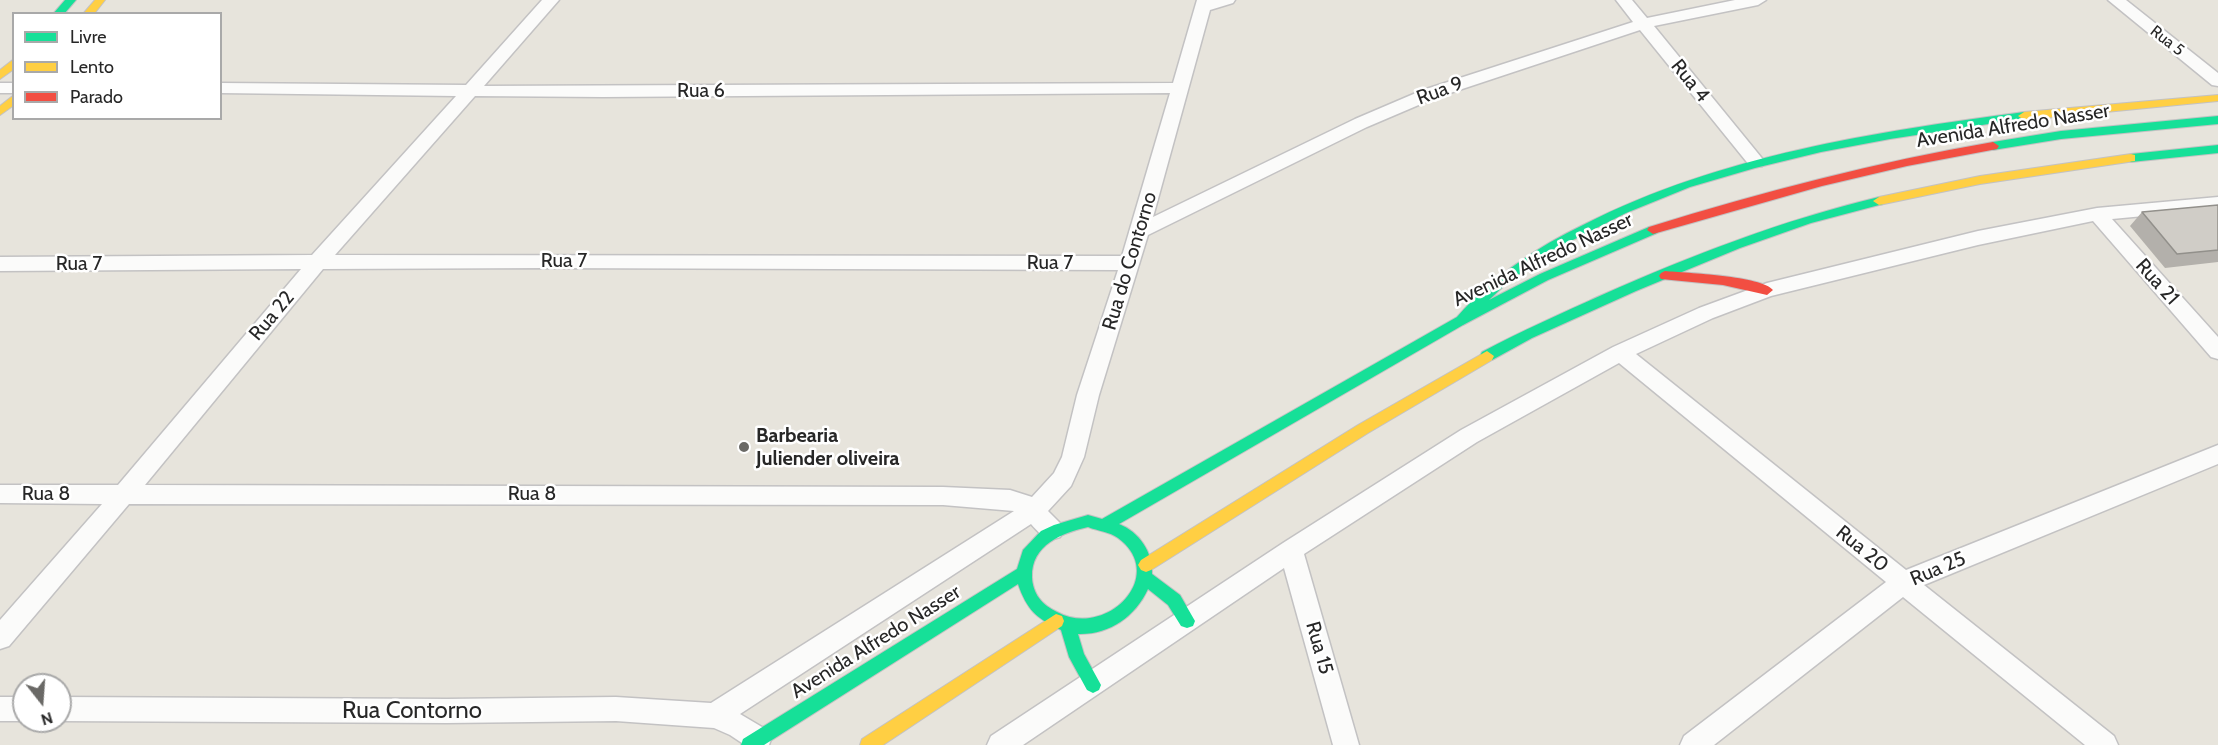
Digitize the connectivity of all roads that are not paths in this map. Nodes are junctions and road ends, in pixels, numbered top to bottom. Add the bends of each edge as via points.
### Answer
1 (71, 0) edge
2 (100, 0) edge
3 (551, 0) edge
4 (1227, 0) edge
5 (1624, 0) edge
6 (1758, 0) edge
7 (2116, 0) edge
8 (1203, 4) edge
9 (60, 12) edge
10 (90, 12) edge
11 (1643, 24) junction
12 (12, 64) edge
13 (0, 76) edge
14 (2218, 81) edge
15 (222, 88) edge
16 (1181, 88) junction
17 (470, 91) junction
18 (2218, 98) edge
19 (12, 100) edge
20 (0, 112) edge
21 (2218, 120) edge
22 (2218, 149) edge
23 (1756, 162) junction
24 (2218, 203) edge
25 (2097, 214) junction
26 (1140, 231) junction
27 (1129, 263) junction
28 (0, 264) edge
29 (316, 264) junction
30 (1657, 275) junction
31 (1767, 290) junction
32 (1458, 322) junction
33 (2218, 351) edge
34 (1620, 353) junction
35 (2218, 454) edge
36 (0, 494) edge
37 (124, 494) junction
38 (1034, 510) junction
39 (1106, 524) junction
40 (1052, 530) junction
41 (1291, 550) junction
42 (1146, 572) junction
43 (1023, 573) junction
44 (1904, 582) junction
45 (1187, 621) junction
46 (1062, 623) junction
47 (0, 638) edge
48 (1093, 685) junction
49 (72, 709) edge
50 (714, 716) junction
51 (753, 742) edge
52 (868, 745) edge
53 (1000, 745) edge
54 (1346, 745) edge
55 (1693, 745) edge
56 (2104, 745) edge

1 - 9 main road
2 - 10 main road
3 - 17 street, Rua 22
4 - 8 street
5 - 11 street, Rua 4
6 - 11 street, Rua 9
7 - 14 street, Rua 5
8 - 16 street, Rua do Contorno
11 - 23 street, Rua 4
11 - 26 street, Rua 9 via 1429,94
12 - 13 main road
15 - 17 street, Rua 6
16 - 17 street, Rua 6
16 - 26 street, Rua do Contorno
17 - 29 street, Rua 22
18 - 23 main road via 1993,120
19 - 20 main road
21 - 32 main road, Avenida Alfredo Nasser via 2061,135 1976,149 1748,200 1642,234 1544,277
22 - 30 main road via 1994,178 1880,201 1747,239
23 - 32 main road via 1664,194 1555,245 1504,279
24 - 25 street
25 - 31 street via 1968,240
25 - 33 street, Rua 21
26 - 27 street, Rua do Contorno
27 - 29 street, Rua 7
27 - 38 street, Rua do Contorno via 1073,457 1063,479
28 - 29 street, Rua 7
29 - 37 street, Rua 22
30 - 31 main road via 1723,280
30 - 42 main road via 1498,350 1384,417
31 - 34 street
32 - 39 main road, Avenida Alfredo Nasser
34 - 41 street via 1469,436
34 - 44 street, Rua 20
35 - 44 street, Rua 25
36 - 37 street, Rua 8
37 - 38 street, Rua 8 via 944,496 1010,500
37 - 47 street, Rua 22
38 - 40 street, Rua 8
38 - 50 street, Rua do Contorno
39 - 40 main road via 1069,523
39 - 42 main road via 1124,533 1138,548
40 - 43 main road via 1037,541 1027,556
41 - 45 street
41 - 54 street, Rua 15
42 - 45 main road via 1174,600
42 - 46 main road via 1140,597 1127,612 1110,622 1088,627
43 - 46 main road via 1027,592 1038,609
43 - 51 main road, Avenida Alfredo Nasser
44 - 55 street, Rua 25
44 - 56 street, Rua 20
45 - 48 street
46 - 48 main road
46 - 52 main road
48 - 53 street
49 - 50 street, Rua Contorno via 616,709
50 - 51 street, Rua Contorno via 739,726

